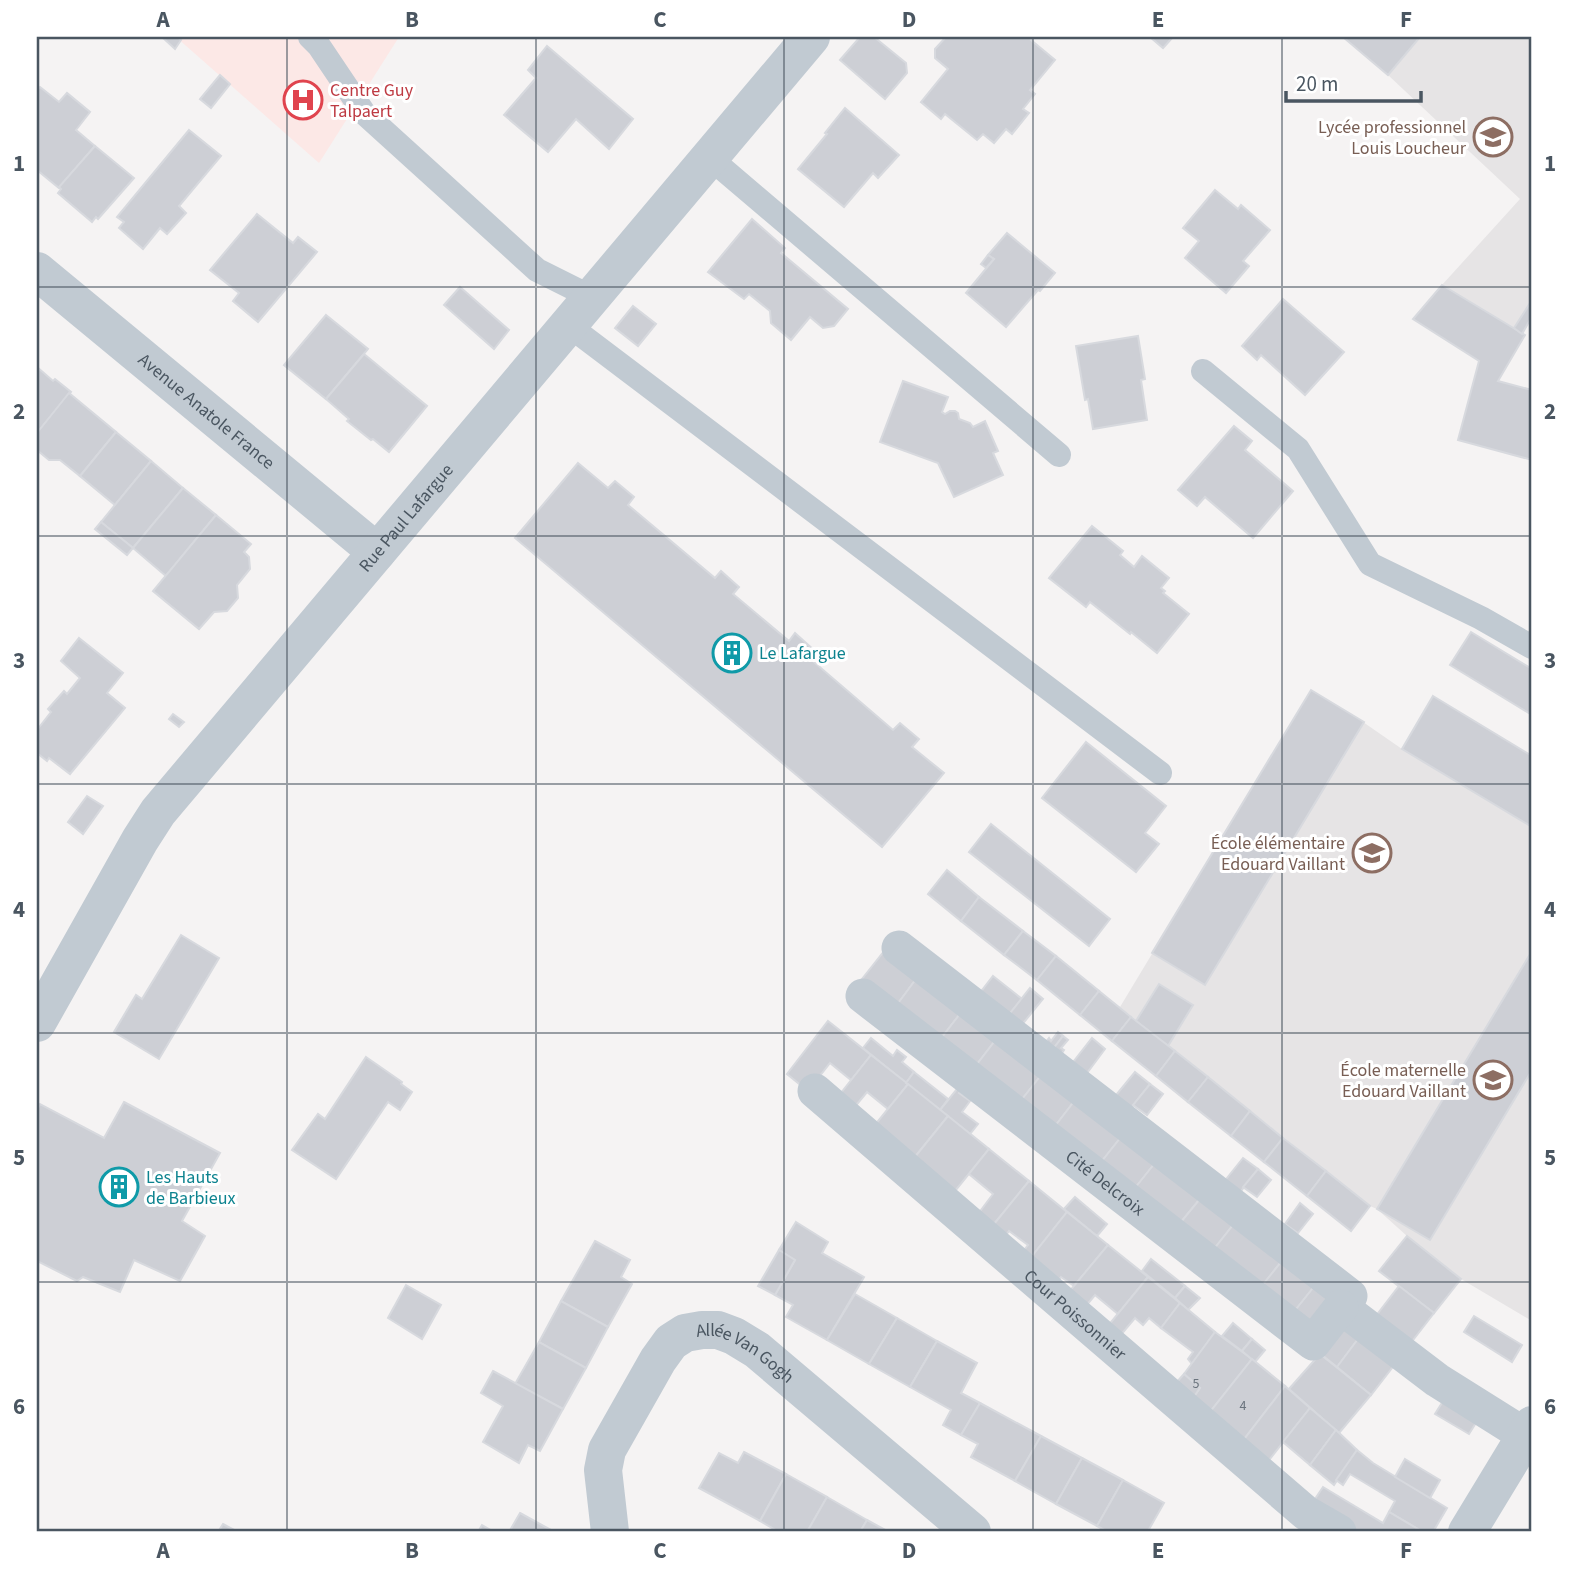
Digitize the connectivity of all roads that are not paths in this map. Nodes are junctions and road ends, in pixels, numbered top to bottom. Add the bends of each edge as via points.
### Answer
1 (310, 37) edge
2 (811, 37) edge
3 (710, 158) junction
4 (37, 271) edge
5 (579, 311) junction
6 (1203, 371) dead end
7 (1059, 455) dead end
8 (377, 552) junction
9 (1532, 647) edge
10 (1160, 774) dead end
11 (899, 948) dead end
12 (863, 996) dead end
13 (37, 1023) edge
14 (815, 1091) dead end
15 (1341, 1307) junction
16 (1529, 1430) edge
17 (610, 1532) edge
18 (972, 1532) edge
19 (1339, 1532) edge
20 (1467, 1532) edge

1 - 5 lane via 363,113
2 - 3 street, Rue Paul Lafargue
3 - 5 street, Rue Paul Lafargue
3 - 7 lane
4 - 8 street, Avenue Anatole France
5 - 8 street, Rue Paul Lafargue
5 - 10 lane
6 - 9 lane via 1298,449 1370,564
8 - 13 street, Rue Paul Lafargue via 158,812
11 - 15 street via 1350,1296
12 - 15 street, Cité Delcroix via 1313,1343
14 - 19 street, Cour Poissonnier via 1306,1513
15 - 16 street via 1437,1380
16 - 20 street
17 - 18 street, Allée Van Gogh via 603,1470 607,1450 671,1342 702,1330 718,1330 757,1350

